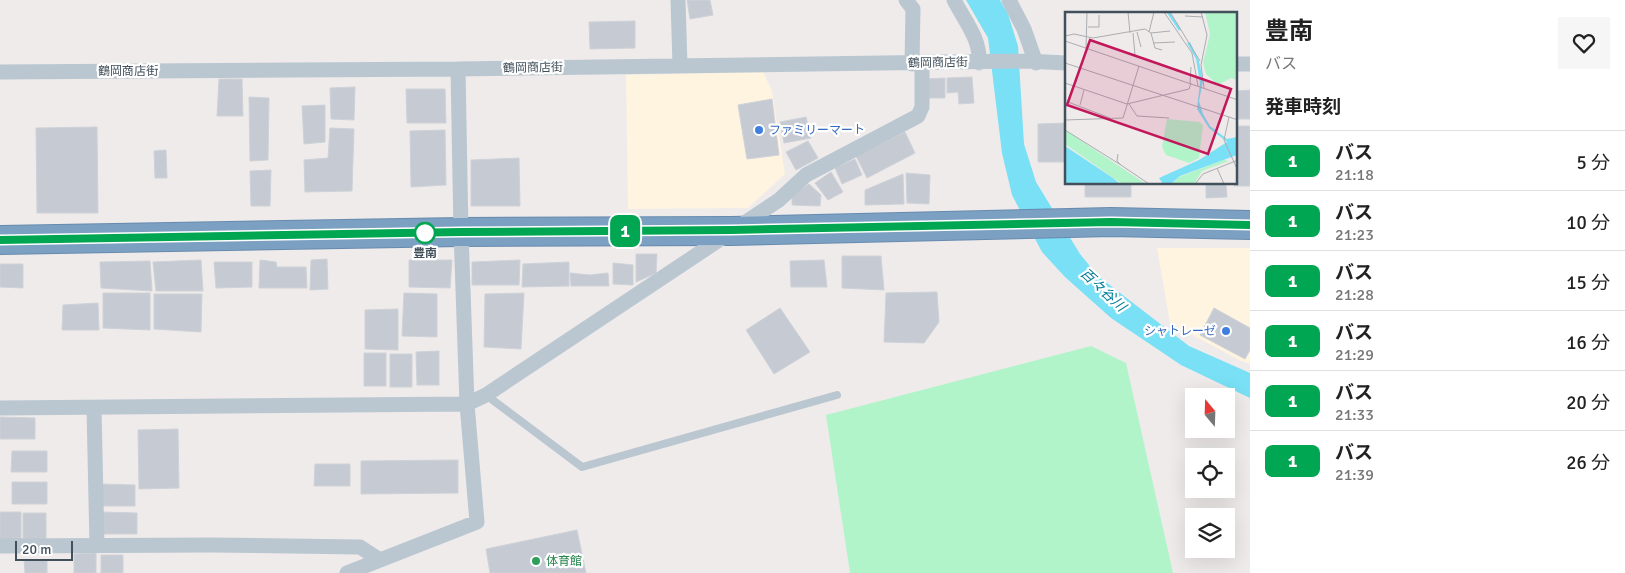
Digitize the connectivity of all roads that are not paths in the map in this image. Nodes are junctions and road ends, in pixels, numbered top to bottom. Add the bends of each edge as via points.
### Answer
1 (678, 0) edge
2 (906, 0) edge
3 (954, 0) edge
4 (1009, 0) edge
5 (1031, 62) junction
6 (917, 63) junction
7 (984, 63) junction
8 (1065, 63) edge
9 (680, 66) junction
10 (458, 69) junction
11 (0, 72) edge
12 (1250, 225) edge
13 (731, 230) junction
14 (461, 232) junction
15 (0, 240) edge
16 (837, 395) dead end
17 (486, 396) junction
18 (467, 404) junction
19 (0, 408) edge
20 (94, 408) junction
21 (0, 546) edge
22 (97, 546) junction
23 (380, 560) junction
24 (347, 573) edge

1 - 9 street
2 - 6 street via 912,9
3 - 7 street via 974,35
4 - 5 street via 1024,29
5 - 7 street, 鶴岡商店街
5 - 8 street, 鶴岡商店街
6 - 7 street, 鶴岡商店街
6 - 9 street, 鶴岡商店街
6 - 13 street via 922,108 918,116 806,175 778,200
9 - 10 street, 鶴岡商店街
10 - 11 street, 鶴岡商店街
10 - 14 street
12 - 13 highway via 1111,222
13 - 14 highway
13 - 17 street
14 - 15 highway
14 - 18 street
16 - 17 lane via 582,467
17 - 18 street
18 - 20 street
18 - 23 street via 477,522
19 - 20 street
20 - 22 street
21 - 22 street
22 - 23 street via 360,547
23 - 24 street

